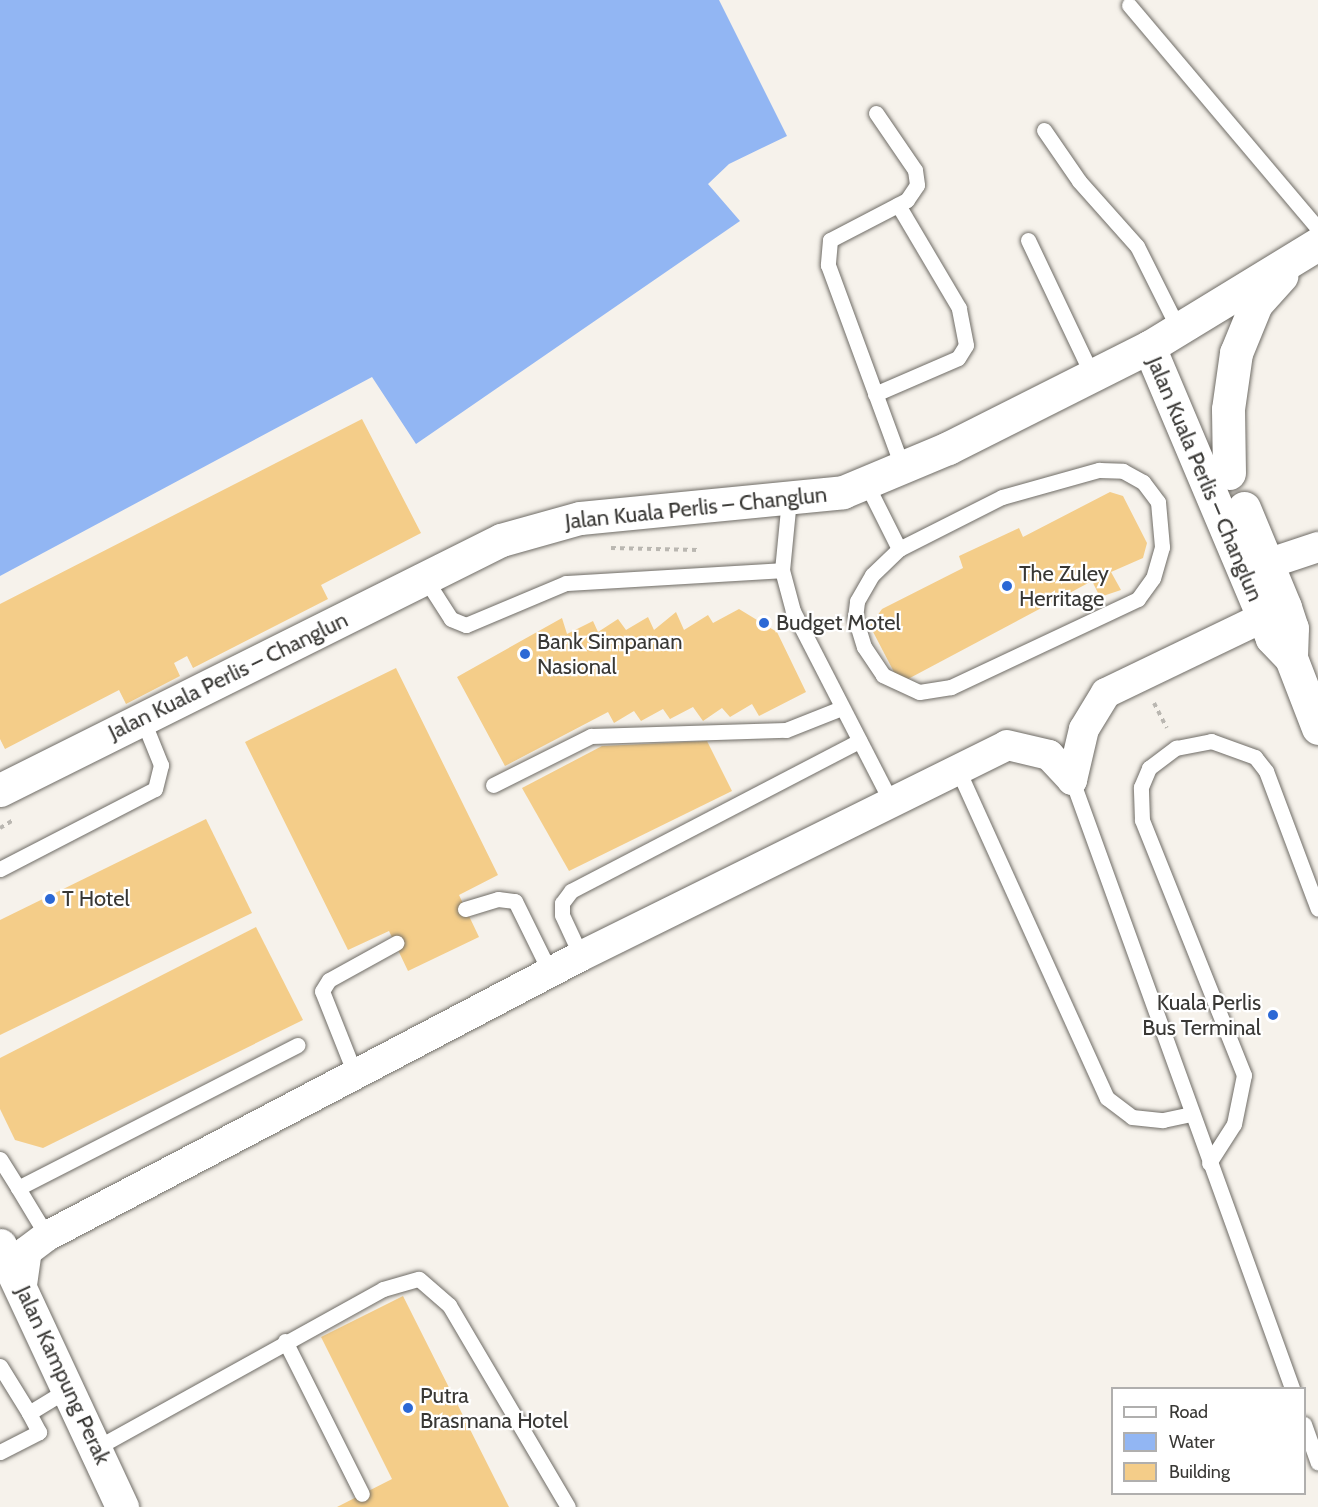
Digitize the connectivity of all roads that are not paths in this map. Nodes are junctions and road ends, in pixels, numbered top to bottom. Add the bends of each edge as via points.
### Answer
1 (1129, 5) dead end
2 (876, 113) dead end
3 (1044, 130) dead end
4 (898, 205) junction
5 (1318, 229) edge
6 (1028, 240) dead end
7 (1309, 250) edge
8 (1166, 337) junction
9 (1094, 379) junction
10 (875, 394) junction
11 (903, 469) junction
12 (1229, 473) junction
13 (866, 483) junction
14 (789, 499) junction
15 (1318, 547) edge
16 (899, 549) junction
17 (1257, 567) junction
18 (782, 570) junction
19 (426, 580) junction
20 (1274, 611) junction
21 (839, 709) junction
22 (142, 718) junction
23 (1318, 728) edge
24 (859, 741) junction
25 (958, 770) junction
26 (1072, 780) junction
27 (493, 785) dead end
28 (0, 790) edge
29 (892, 804) junction
30 (0, 869) edge
31 (465, 909) dead end
32 (1318, 909) edge
33 (396, 943) dead end
34 (581, 956) junction
35 (550, 972) junction
36 (298, 1046) dead end
37 (355, 1074) junction
38 (1192, 1114) junction
39 (0, 1159) edge
40 (1209, 1163) junction
41 (18, 1188) junction
42 (47, 1236) junction
43 (7, 1262) edge
44 (285, 1341) junction
45 (0, 1366) edge
46 (1291, 1387) edge
47 (70, 1388) junction
48 (28, 1413) junction
49 (1306, 1428) edge
50 (98, 1447) junction
51 (0, 1452) edge
52 (1318, 1464) edge
53 (362, 1494) dead end
54 (122, 1507) edge
55 (568, 1507) edge

1 - 5 lane
2 - 4 lane via 915,170 914,193
3 - 8 lane via 1079,181 1137,246
4 - 10 lane via 839,233 827,251
4 - 10 lane via 958,308 966,345 958,357
6 - 9 lane
7 - 8 street
7 - 12 street via 1256,304 1236,353 1228,409
8 - 9 street, Jalan Kuala Perlis – Changlun
8 - 12 street, Jalan Kuala Perlis – Changlun
8 - 17 street, Jalan Kuala Perlis – Changlun
9 - 11 street, Jalan Kuala Perlis – Changlun
10 - 11 lane
11 - 13 street, Jalan Kuala Perlis – Changlun
12 - 17 street, Jalan Kuala Perlis – Changlun
13 - 14 street, Jalan Kuala Perlis – Changlun
13 - 16 lane
14 - 18 lane
14 - 19 street, Jalan Kuala Perlis – Changlun via 549,524 501,540
15 - 17 street
16 - 16 lane via 872,575 857,601 855,618 864,646 883,675 919,692 951,687 1138,599 1153,578 1162,525 1158,502 1143,482 1123,471 1099,470 1002,496
17 - 20 street, Jalan Kuala Perlis – Changlun
18 - 19 lane via 566,582 466,625 450,619
18 - 21 lane via 793,611
19 - 22 street, Jalan Kuala Perlis – Changlun
20 - 23 street, Jalan Kuala Perlis – Changlun via 1292,628 1291,658
20 - 26 street via 1106,693 1084,729
21 - 24 lane
21 - 27 lane via 786,730 591,736
22 - 28 street, Jalan Kuala Perlis – Changlun
22 - 30 lane via 161,765 155,789
24 - 29 lane
24 - 34 lane via 571,891 562,903 562,915
25 - 26 street via 1007,745 1020,745 1049,755
25 - 29 street
25 - 38 lane via 1107,1098 1131,1117 1162,1120
26 - 38 lane
29 - 34 street
31 - 35 lane via 498,899 514,901
32 - 40 lane via 1266,771 1255,757 1211,741 1176,748 1149,768 1141,786 1143,820 1244,1075 1234,1124
33 - 37 lane via 329,980 322,991
34 - 35 street
35 - 37 street
36 - 41 lane
37 - 42 street
38 - 40 lane
39 - 41 lane
40 - 46 lane
41 - 42 lane
42 - 43 street
43 - 47 street, Jalan Kampung Perak
44 - 50 lane
44 - 53 lane
44 - 55 lane via 399,1282 430,1284 449,1305
45 - 48 lane
47 - 48 lane
47 - 50 street, Jalan Kampung Perak
48 - 51 lane via 39,1432
49 - 52 lane
50 - 54 street, Jalan Kampung Perak

